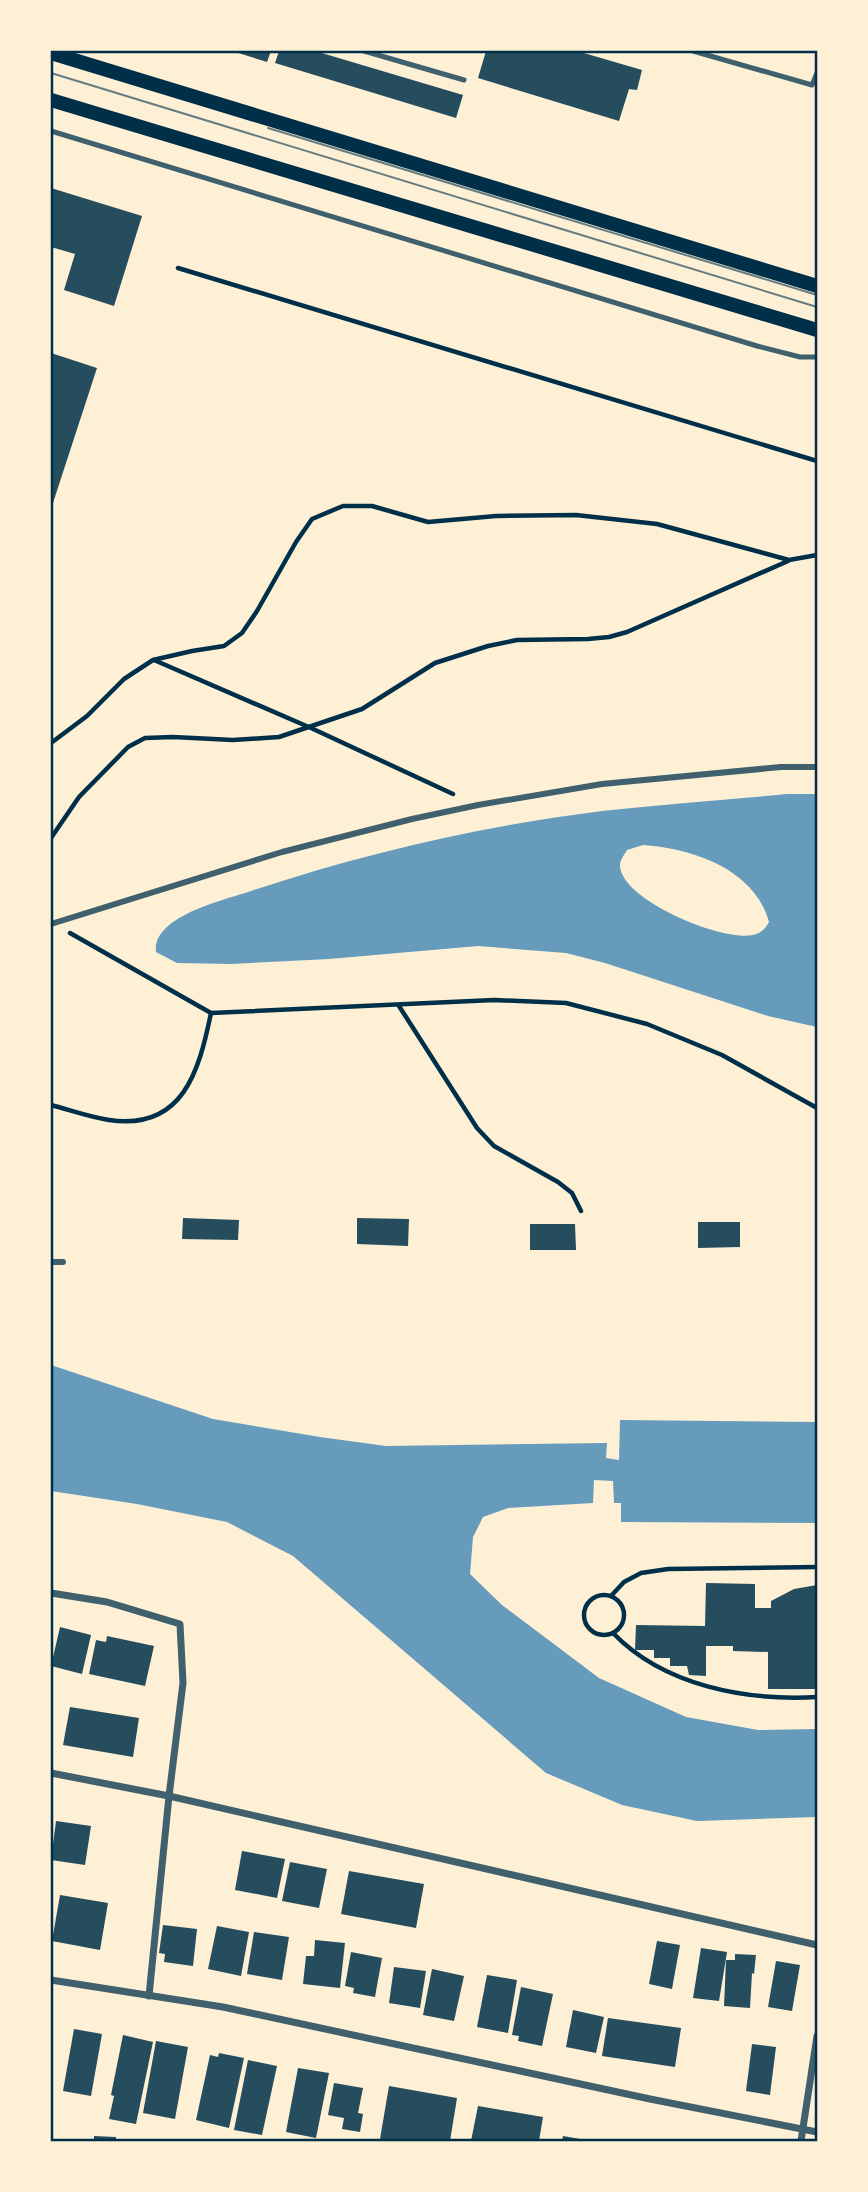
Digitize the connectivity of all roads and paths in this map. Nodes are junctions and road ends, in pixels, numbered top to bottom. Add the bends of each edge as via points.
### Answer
1 (364, 51) edge
2 (693, 51) edge
3 (51, 53) edge
4 (817, 73) edge
5 (464, 80) dead end
6 (51, 100) edge
7 (51, 131) edge
8 (178, 268) dead end
9 (817, 286) edge
10 (817, 330) edge
11 (817, 357) edge
12 (817, 461) edge
13 (817, 555) edge
14 (789, 560) junction
15 (153, 660) junction
16 (311, 728) junction
17 (51, 743) edge
18 (817, 767) edge
19 (478, 805) junction
20 (51, 838) edge
21 (52, 924) edge
22 (399, 1006) junction
23 (211, 1013) junction
24 (51, 1105) edge
25 (817, 1108) edge
26 (581, 1211) dead end
27 (51, 1262) edge
28 (63, 1262) dead end
29 (817, 1567) edge
30 (51, 1593) edge
31 (611, 1596) junction
32 (613, 1633) junction
33 (817, 1697) edge
34 (51, 1773) edge
35 (169, 1796) junction
36 (817, 1945) edge
37 (51, 1980) edge
38 (149, 1996) junction
39 (817, 2036) edge
40 (802, 2129) junction
41 (817, 2132) edge
42 (801, 2141) edge

1 - 5 lane
2 - 4 lane via 812,85
3 - 9 main road
6 - 10 main road
7 - 11 lane via 734,340
8 - 12 path
13 - 14 path
14 - 15 path via 657,524 576,515 428,522 372,506 344,506 312,519 242,633 224,646
14 - 16 path via 627,632 588,639 517,640 435,663 362,709
15 - 16 path
15 - 17 path via 124,679
16 - 19 path
16 - 20 path via 244,740 145,738 128,747 79,797
18 - 19 street via 601,784
19 - 21 street via 282,852
21 - 23 path
22 - 23 path
22 - 25 path via 494,1000 566,1003 647,1024 722,1055
22 - 26 path via 477,1128 494,1146 572,1193
23 - 24 path via 201,1058 186,1090 169,1109 132,1121
27 - 28 street
29 - 31 path via 668,1569 641,1573
30 - 35 street via 107,1602 180,1624 184,1684
31 - 32 path via 623,1611 622,1623
31 - 32 path via 592,1599 584,1616 594,1632
32 - 33 path via 630,1650 705,1686 788,1699
34 - 35 street
35 - 36 street
35 - 38 street
37 - 38 street
38 - 40 street via 223,2007
39 - 40 street
40 - 41 street
40 - 42 street

